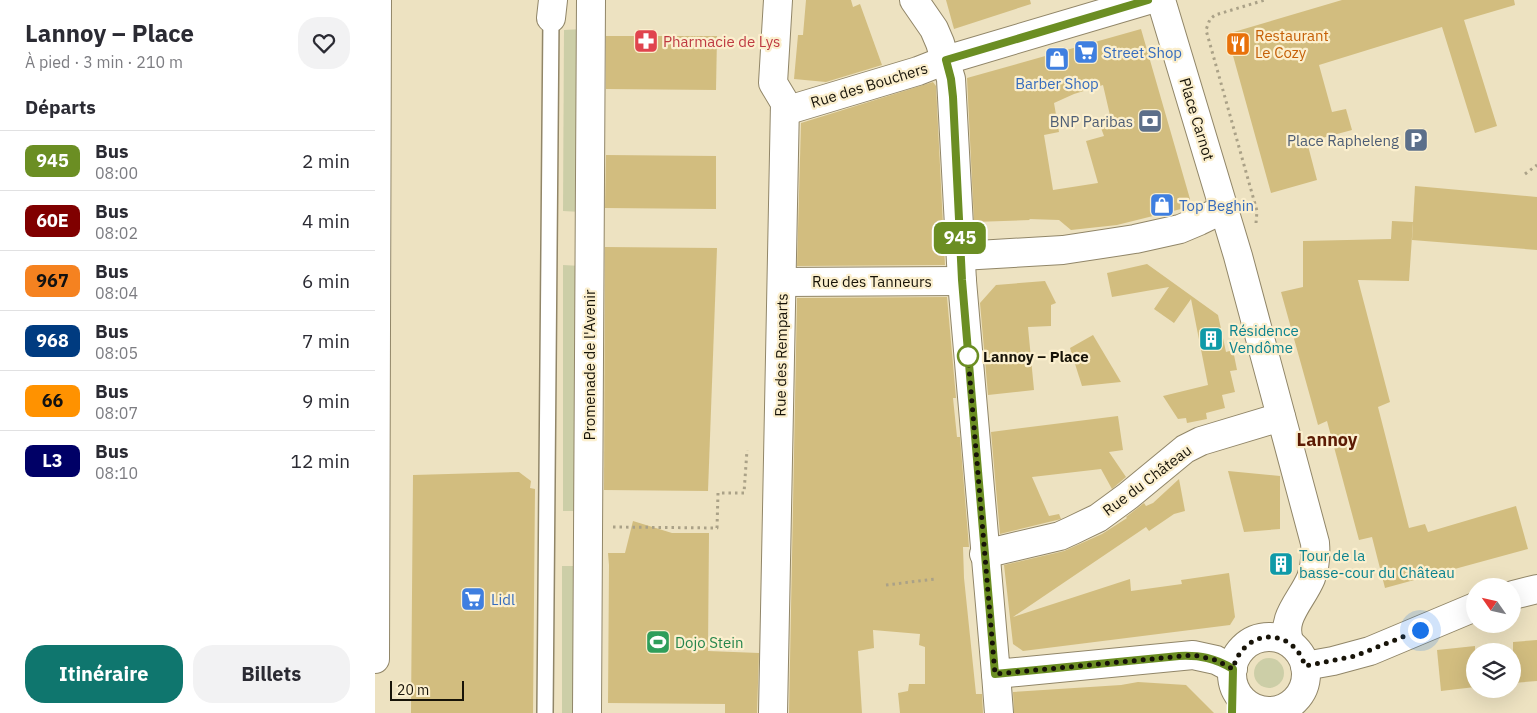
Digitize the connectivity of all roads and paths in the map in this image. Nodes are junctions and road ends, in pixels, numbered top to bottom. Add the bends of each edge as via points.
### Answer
1 (377, 0) edge
2 (778, 0) edge
3 (914, 0) edge
4 (1161, 0) edge
5 (1265, 0) edge
6 (1132, 3) edge
7 (591, 8) edge
8 (552, 9) edge
9 (1206, 30) dead end
10 (946, 60) junction
11 (785, 111) junction
12 (1537, 165) edge
13 (1525, 174) dead end
14 (1224, 209) junction
15 (961, 268) junction
16 (782, 282) junction
17 (1281, 417) junction
18 (747, 450) dead end
19 (588, 527) junction
20 (985, 554) junction
21 (935, 579) dead end
22 (886, 585) dead end
23 (1537, 589) edge
24 (1521, 593) edge
25 (1466, 611) edge
26 (1290, 643) junction
27 (375, 660) edge
28 (1305, 666) junction
29 (995, 674) junction
30 (1233, 675) junction
31 (1276, 711) edge
32 (545, 713) edge
33 (587, 713) edge
34 (773, 713) edge
35 (999, 713) edge
36 (1232, 713) edge

1 - 27 street
2 - 11 street, Rue des Remparts via 773,83 785,103
3 - 10 street via 934,29
4 - 14 street, Place Carnot
5 - 9 path via 1221,12 1210,19
6 - 10 street, Rue des Bouchers
7 - 19 street, Promenade de l'Avenir
8 - 32 lane
10 - 11 street, Rue des Bouchers
10 - 15 street via 953,97
11 - 16 street, Rue des Remparts
12 - 13 path
14 - 15 street, Rue des Tanneurs via 1199,222 1135,239
14 - 17 street, Place Carnot
15 - 16 street, Rue des Tanneurs
15 - 20 street
16 - 34 street, Rue des Remparts
17 - 20 street, Rue du Château via 1201,440 1098,518 1073,530
17 - 26 street, Place Carnot via 1312,528 1316,554 1312,576 1287,623
18 - 19 path via 744,493 717,493 717,528
19 - 33 street, Promenade de l'Avenir
20 - 29 street
21 - 22 path
23 - 24 street
25 - 28 street via 1370,651
26 - 28 street via 1301,655
26 - 30 street via 1274,637 1257,639 1243,648 1236,658
28 - 31 street via 1306,679 1302,691 1294,701
29 - 30 street via 1193,655 1216,660
29 - 35 street
30 - 31 street via 1238,694 1247,703
30 - 36 street

